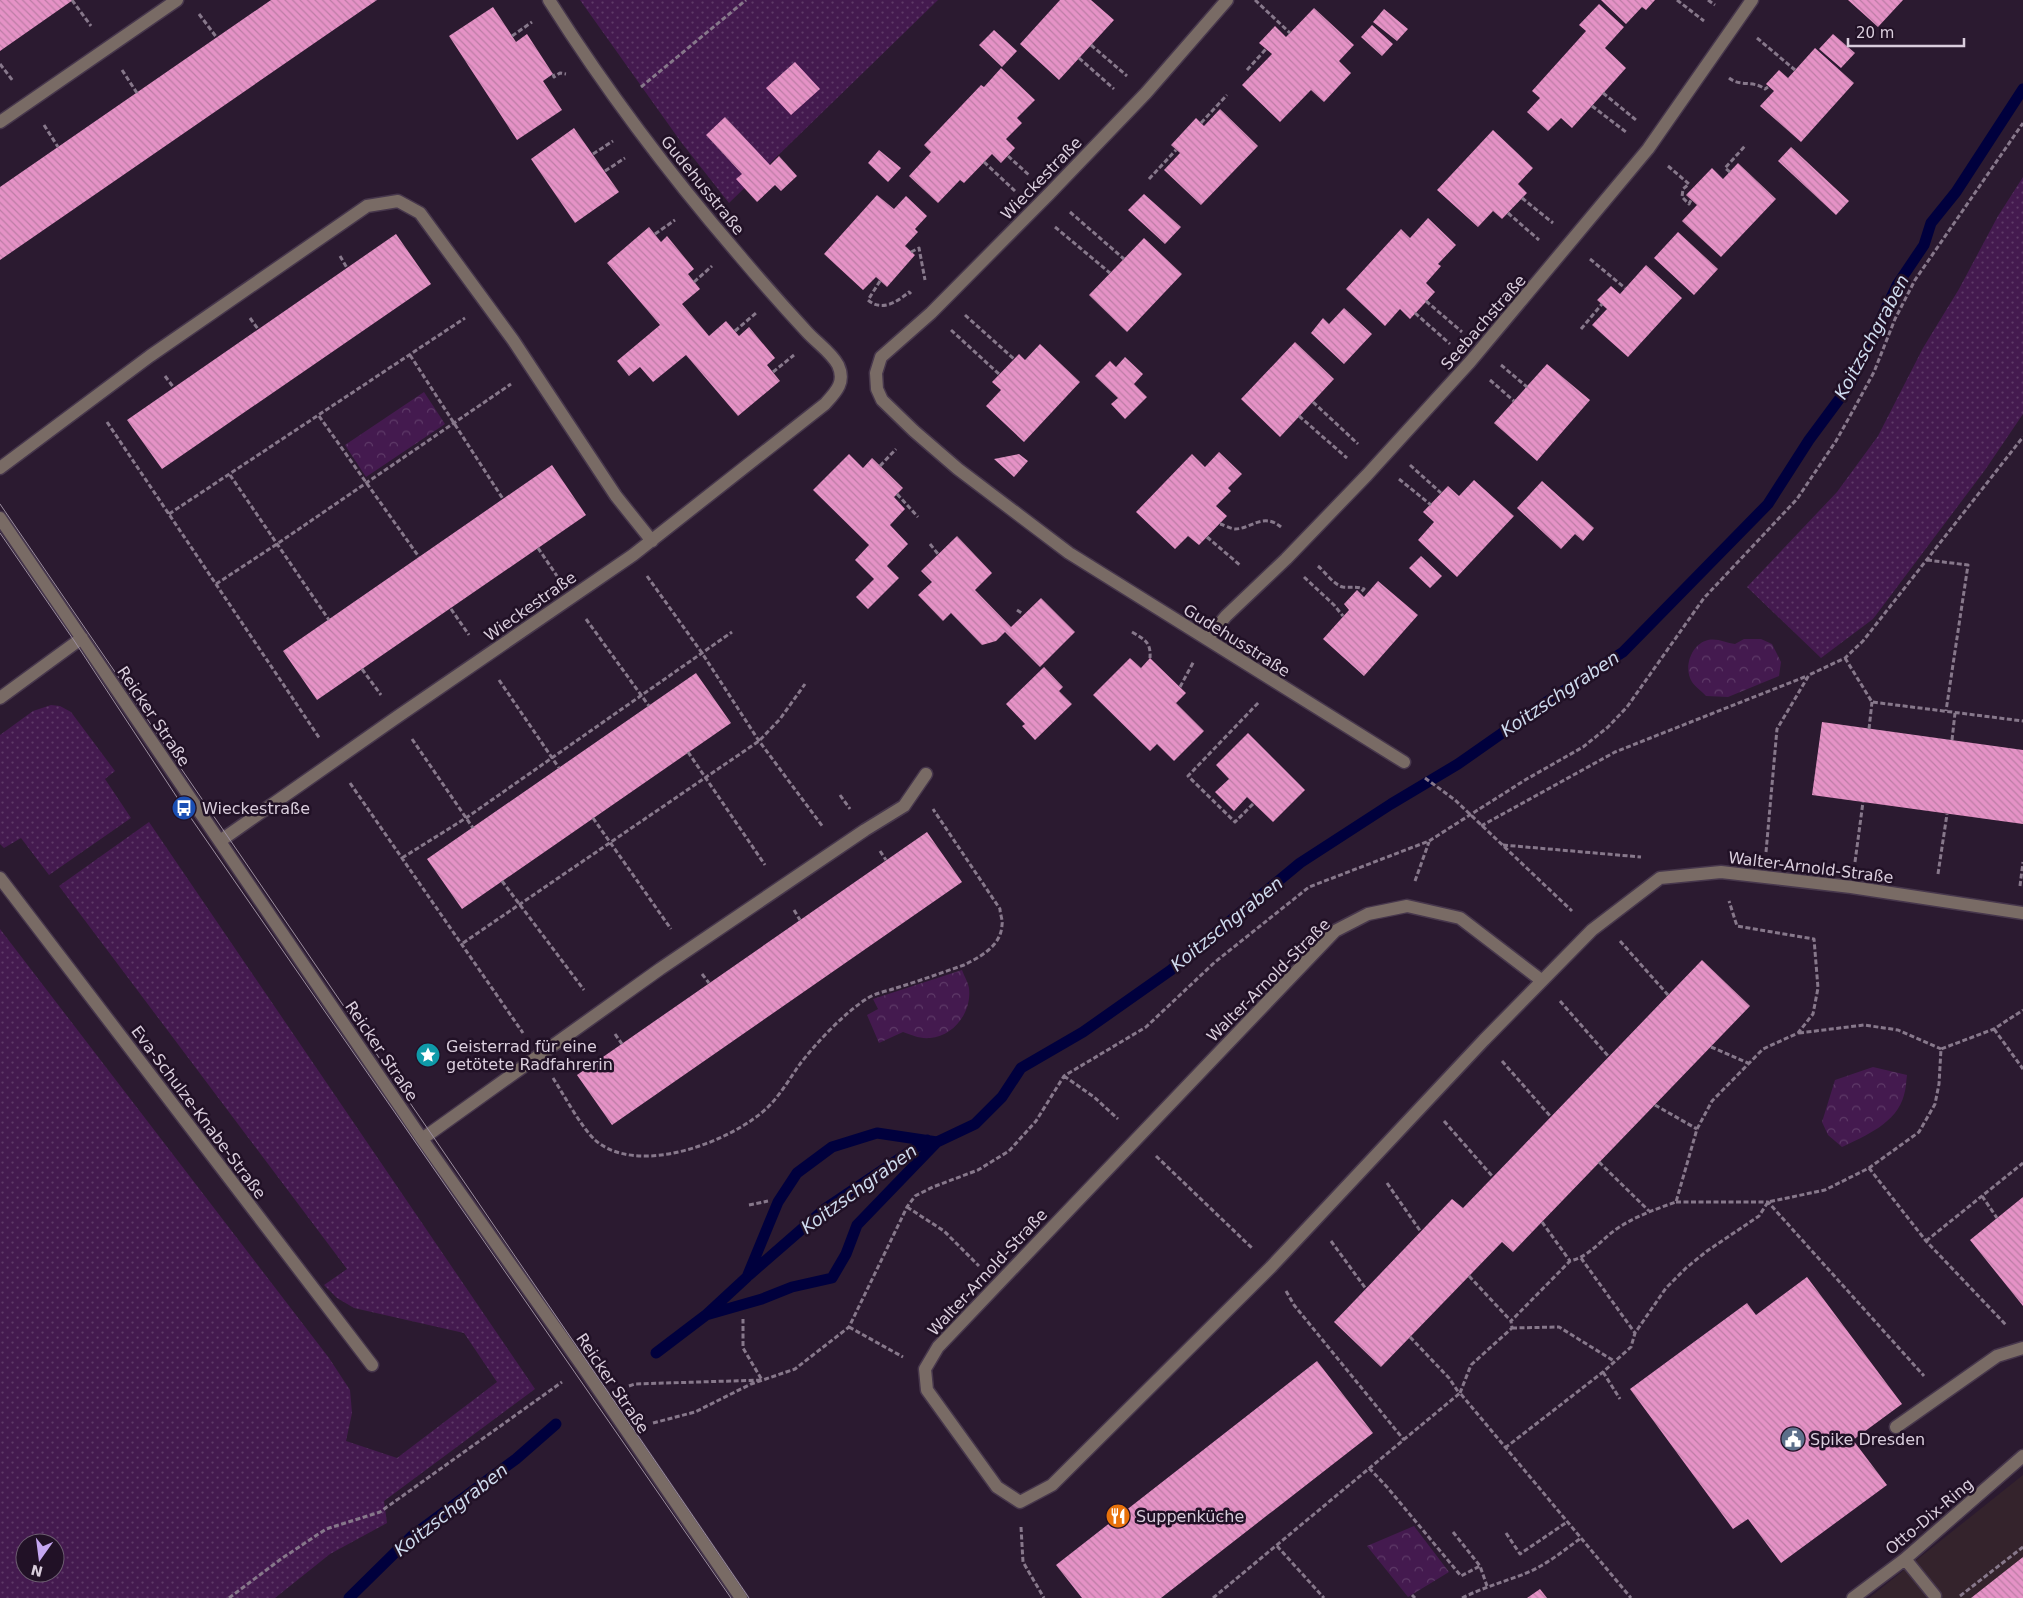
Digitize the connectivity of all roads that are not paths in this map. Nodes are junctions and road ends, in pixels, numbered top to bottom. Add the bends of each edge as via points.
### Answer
1 (177, 0) edge
2 (549, 0) edge
3 (1227, 0) edge
4 (1752, 0) edge
5 (0, 122) edge
6 (876, 373) joint
7 (842, 380) joint
8 (0, 468) edge
9 (0, 518) edge
10 (652, 541) junction
11 (82, 638) junction
12 (1207, 639) junction
13 (0, 698) edge
14 (1404, 762) road end
15 (926, 774) dead end
16 (220, 841) junction
17 (0, 878) edge
18 (2023, 913) edge
19 (1542, 980) junction
20 (422, 1139) junction
21 (2023, 1348) edge
22 (372, 1365) dead end
23 (1896, 1427) dead end
24 (2023, 1456) edge
25 (1905, 1559) junction
26 (1935, 1596) dead end
27 (741, 1598) edge
28 (1853, 1598) edge

1 - 5 street
2 - 7 street, Gudehusstraße via 620,105 690,197 775,297 831,354
3 - 6 street, Wieckestraße via 1146,92 1049,194 932,313 881,357
4 - 12 street, Seebachstraße via 1648,149 1482,349 1379,462
6 - 12 street, Gudehusstraße via 877,390 882,400 981,488 1069,553
7 - 10 street, Wieckestraße via 837,392 824,404
8 - 10 street via 150,356 367,206 398,201 420,214 532,369 616,496
9 - 11 street, Reicker Straße
10 - 16 street, Wieckestraße
11 - 13 street
11 - 16 street, Reicker Straße
12 - 14 street, Gudehusstraße
15 - 20 street via 904,806 600,1012
16 - 20 street, Reicker Straße
17 - 22 street, Eva-Schulze-Knabe-Straße
18 - 19 street, Walter-Arnold-Straße via 1763,876 1721,872 1660,878 1602,921
19 - 19 street, Walter-Arnold-Straße via 1460,918 1407,906 1368,914 1335,932 938,1347 925,1369 927,1390 996,1487 1020,1502 1052,1485 1316,1220
20 - 27 street, Reicker Straße
21 - 23 street via 1997,1356
24 - 25 street, Otto-Dix-Ring
25 - 26 street
25 - 28 street, Otto-Dix-Ring

